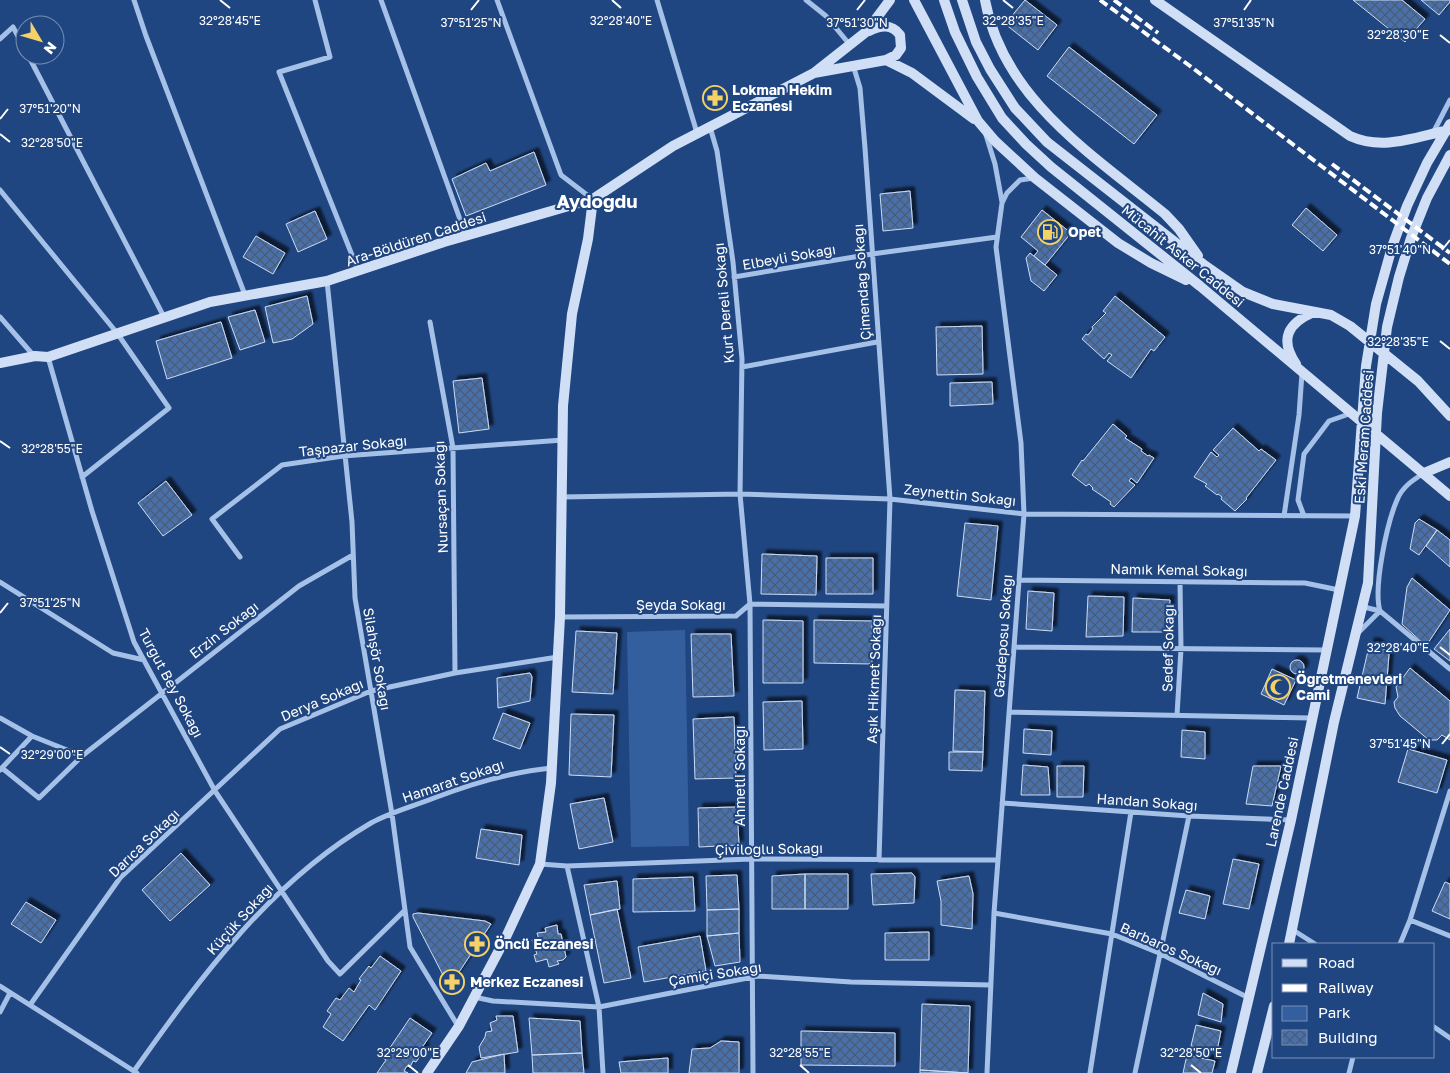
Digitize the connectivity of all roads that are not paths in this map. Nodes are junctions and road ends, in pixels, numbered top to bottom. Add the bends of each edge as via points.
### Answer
1 (134, 0) edge
2 (315, 0) edge
3 (381, 0) edge
4 (497, 0) edge
5 (657, 0) edge
6 (806, 0) edge
7 (890, 0) edge
8 (914, 0) edge
9 (944, 0) edge
10 (962, 0) edge
11 (985, 0) edge
12 (1155, 0) edge
13 (15, 31) edge
14 (866, 32) junction
15 (0, 39) edge
16 (850, 45) junction
17 (886, 60) junction
18 (33, 65) edge
19 (852, 65) junction
20 (814, 72) junction
21 (1450, 100) edge
22 (1450, 124) edge
23 (981, 125) junction
24 (710, 127) junction
25 (1450, 130) edge
26 (697, 134) junction
27 (1433, 134) junction
28 (1450, 155) edge
29 (1035, 178) junction
30 (0, 190) edge
31 (593, 199) junction
32 (1002, 203) junction
33 (466, 236) junction
34 (997, 237) junction
35 (872, 254) junction
36 (1203, 264) junction
37 (358, 271) junction
38 (734, 277) junction
39 (327, 281) junction
40 (1200, 286) junction
41 (245, 296) junction
42 (1314, 311) junction
43 (0, 317) edge
44 (164, 317) junction
45 (430, 322) dead end
46 (117, 333) junction
47 (878, 342) junction
48 (35, 356) junction
49 (48, 357) junction
50 (0, 363) edge
51 (742, 366) junction
52 (1302, 372) junction
53 (1352, 413) junction
54 (1450, 416) edge
55 (562, 440) junction
56 (453, 448) junction
57 (343, 456) junction
58 (1450, 462) edge
59 (1424, 473) junction
60 (82, 477) junction
61 (741, 479) joint
62 (740, 494) junction
63 (562, 496) junction
64 (1450, 496) edge
65 (890, 499) junction
66 (1024, 514) junction
67 (1284, 516) junction
68 (1304, 516) junction
69 (1355, 516) junction
70 (353, 555) junction
71 (240, 557) dead end
72 (1019, 580) junction
73 (0, 582) edge
74 (1180, 582) junction
75 (1338, 590) junction
76 (750, 604) junction
77 (887, 606) junction
78 (1364, 607) junction
79 (1380, 611) junction
80 (560, 617) junction
81 (1354, 637) junction
82 (1014, 647) junction
83 (1181, 649) junction
84 (1326, 650) junction
85 (558, 657) junction
86 (144, 660) junction
87 (1450, 669) edge
88 (455, 674) junction
89 (371, 691) junction
90 (163, 692) junction
91 (1009, 712) junction
92 (1177, 715) junction
93 (0, 718) edge
94 (1312, 718) junction
95 (32, 736) junction
96 (82, 756) junction
97 (552, 768) junction
98 (1, 769) edge
99 (228, 776) joint
100 (215, 791) junction
101 (1450, 791) edge
102 (1002, 803) junction
103 (1131, 812) junction
104 (392, 814) junction
105 (1189, 816) junction
106 (1291, 820) junction
107 (751, 859) junction
108 (879, 860) junction
109 (998, 860) junction
110 (540, 864) junction
111 (567, 866) junction
112 (280, 890) junction
113 (405, 910) junction
114 (994, 913) junction
115 (1410, 920) junction
116 (1293, 930) junction
117 (1112, 934) junction
118 (1450, 936) edge
119 (1289, 943) edge
120 (1313, 943) edge
121 (1400, 943) edge
122 (1159, 953) junction
123 (754, 977) junction
124 (991, 985) junction
125 (0, 986) edge
126 (10, 992) junction
127 (1248, 996) junction
128 (474, 997) junction
129 (30, 1005) junction
130 (599, 1007) junction
131 (0, 1012) edge
132 (1272, 1014) edge
133 (459, 1026) junction
134 (1435, 1028) edge
135 (1450, 1038) edge
136 (1353, 1058) edge
137 (135, 1072) edge
138 (427, 1073) edge
139 (603, 1073) edge
140 (753, 1073) edge
141 (987, 1073) edge
142 (1090, 1073) edge
143 (1135, 1073) edge
144 (1231, 1073) edge
145 (1257, 1073) edge
146 (1349, 1073) edge

1 - 41 street
2 - 37 street via 330,57 279,72
3 - 33 street
4 - 31 street via 561,175
5 - 26 street
6 - 16 street via 826,16
7 - 14 main road, Ara-Böldüren Caddesi
8 - 23 main road
9 - 40 main road, Mücahit Asker Caddesi via 972,70 993,105 1014,131 1051,166
10 - 36 main road, Mücahit Asker Caddesi via 990,69 1026,120 1068,159
11 - 36 main road via 1001,49 1035,102 1065,132 1165,214
12 - 27 main road via 1350,136 1374,144
13 - 15 street via 13,27
14 - 16 main road, Ara-Böldüren Caddesi
14 - 17 main road via 884,26 894,28 900,35 901,48
16 - 20 main road, Ara-Böldüren Caddesi
17 - 19 main road, Ara-Böldüren Caddesi
17 - 23 main road via 912,73
18 - 44 street
19 - 20 main road, Ara-Böldüren Caddesi
19 - 35 street, Çimendağ Sokağı via 860,88
20 - 24 main road, Ara-Böldüren Caddesi
21 - 27 street
22 - 69 main road, Eski Meram Caddesi via 1407,206 1376,304 1366,366
23 - 29 main road
23 - 32 street via 994,159
24 - 26 main road, Ara-Böldüren Caddesi
24 - 38 street, Kurt Dereli Sokağı via 717,151
25 - 27 main road
26 - 31 main road, Ara-Böldüren Caddesi via 673,146
28 - 78 main road, Eski Meram Caddesi via 1427,198 1411,238 1387,327 1377,413
29 - 32 street via 1020,180
29 - 40 main road via 1118,243
30 - 46 street
31 - 33 main road, Ara-Böldüren Caddesi
31 - 55 main road via 572,314
32 - 34 street, Gazdeposu Sokağı
33 - 37 main road, Ara-Böldüren Caddesi
34 - 35 street, Elbeyli Sokağı
34 - 66 street, Gazdeposu Sokağı via 1021,443
35 - 38 street, Elbeyli Sokağı
35 - 47 street, Çimendağ Sokağı
36 - 42 main road, Mücahit Asker Caddesi via 1258,299
37 - 39 main road, Ara-Böldüren Caddesi
38 - 51 street, Kurt Dereli Sokağı
39 - 41 main road, Ara-Böldüren Caddesi
39 - 57 street, Silahşör Sokağı
40 - 52 main road, Mücahit Asker Caddesi
41 - 44 main road, Ara-Böldüren Caddesi via 210,302
42 - 52 main road via 1298,319 1290,328 1286,341 1290,355
42 - 54 main road, Mücahit Asker Caddesi via 1350,326 1418,381
43 - 48 street
44 - 46 main road, Ara-Böldüren Caddesi
45 - 56 street, Nursaçan Sokağı
46 - 49 main road, Ara-Böldüren Caddesi
46 - 60 street via 169,408
47 - 51 street
47 - 65 street, Çimendağ Sokağı
48 - 49 main road, Ara-Böldüren Caddesi
48 - 50 main road, Ara-Böldüren Caddesi
49 - 60 street, Turgut Bey Sokağı
51 - 61 street, Kurt Dereli Sokağı
52 - 53 main road, Mücahit Asker Caddesi
52 - 67 street
53 - 59 main road, Mücahit Asker Caddesi
53 - 68 street via 1329,421 1304,454 1298,500
55 - 56 street, Taşpazar Sokağı
55 - 63 main road
56 - 57 street, Taşpazar Sokağı
56 - 88 street, Nursaçan Sokağı
57 - 70 street, Silahşör Sokağı
57 - 71 street, Taşpazar Sokağı via 282,465 212,519
58 - 59 main road
59 - 64 main road, Mücahit Asker Caddesi
59 - 79 street via 1410,481 1397,499 1385,542 1376,600
60 - 86 street, Turgut Bey Sokağı via 134,642
61 - 62 street, Ahmetli Sokağı
62 - 63 street, Zeynettin Sokağı
62 - 65 street, Zeynettin Sokağı
62 - 76 street, Ahmetli Sokağı
63 - 80 main road
65 - 66 street, Zeynettin Sokağı
65 - 77 street, Aşık Hikmet Sokağı
66 - 67 street, Zeynettin Sokağı
66 - 72 street, Gazdeposu Sokağı
67 - 68 street, Zeynettin Sokağı
68 - 69 street, Zeynettin Sokağı
69 - 75 main road, Larende Caddesi
70 - 89 street, Silahşör Sokağı via 355,598
70 - 90 street, Erzin Sokağı via 299,586
72 - 74 street, Namık Kemal Sokağı
72 - 82 street, Gazdeposu Sokağı
73 - 86 street via 113,653
74 - 75 street, Namık Kemal Sokağı via 1305,583
74 - 83 street, Sedef Sokağı
75 - 84 main road, Larende Caddesi
76 - 77 street
76 - 80 street, Şeyda Sokağı via 736,616
76 - 107 street, Ahmetli Sokağı
77 - 108 street, Aşık Hikmet Sokağı
78 - 79 street
78 - 81 main road
79 - 81 street
79 - 87 street
80 - 85 main road
81 - 116 main road
82 - 83 street
82 - 91 street, Gazdeposu Sokağı
83 - 84 street
83 - 92 street, Sedef Sokağı
84 - 94 main road, Larende Caddesi
85 - 88 street, Derya Sokağı
85 - 97 main road
86 - 90 street, Turgut Bey Sokağı
88 - 89 street, Derya Sokağı
89 - 99 street, Derya Sokağı via 280,729
89 - 104 street, Silahşör Sokağı
90 - 96 street, Erzin Sokağı
90 - 100 street, Turgut Bey Sokağı
91 - 92 street
91 - 102 street, Gazdeposu Sokağı
92 - 94 street
93 - 95 street
94 - 106 main road, Larende Caddesi
95 - 96 street
95 - 98 street
96 - 98 street, Erzin Sokağı via 39,798
97 - 104 street, Hamarat Sokağı via 516,772 474,783
97 - 110 main road
99 - 100 street, Darıca Sokağı
100 - 112 street, Turgut Bey Sokağı
100 - 129 street, Darıca Sokağı via 120,878
101 - 115 street
102 - 103 street, Handan Sokağı
102 - 109 street, Gazdeposu Sokağı
103 - 105 street, Handan Sokağı
103 - 117 street
104 - 112 street, Küçük Sokağı via 372,823 313,862
104 - 113 street, Silahşör Sokağı
105 - 106 street, Handan Sokağı
105 - 122 street
106 - 127 main road, Larende Caddesi
107 - 108 street, Çiviloğlu Sokağı
107 - 111 street, Çiviloğlu Sokağı
107 - 123 street, Ahmetli Sokağı
108 - 109 street, Çiviloğlu Sokağı
109 - 114 street, Gazdeposu Sokağı
110 - 111 street, Çiviloğlu Sokağı
110 - 128 main road
111 - 130 street
112 - 113 street, Turgut Bey Sokağı via 340,974
112 - 137 street, Küçük Sokağı via 189,994
113 - 133 street, Silahşör Sokağı via 410,947
114 - 117 street, Barbaros Sokağı
114 - 124 street, Gazdeposu Sokağı
115 - 118 street
115 - 121 street
116 - 119 main road
116 - 120 street
117 - 122 street, Barbaros Sokağı
117 - 142 street
122 - 127 street, Barbaros Sokağı
122 - 143 street
123 - 124 street, Çamiçi Sokağı
123 - 130 street, Çamiçi Sokağı
123 - 140 street, Ahmetli Sokağı
124 - 141 street, Gazdeposu Sokağı
125 - 126 street
126 - 129 street
126 - 131 street
127 - 144 main road, Larende Caddesi
128 - 130 street, Çamiçi Sokağı
128 - 133 main road
129 - 137 street
130 - 139 street
132 - 145 main road
133 - 138 main road
134 - 135 street
136 - 146 street

